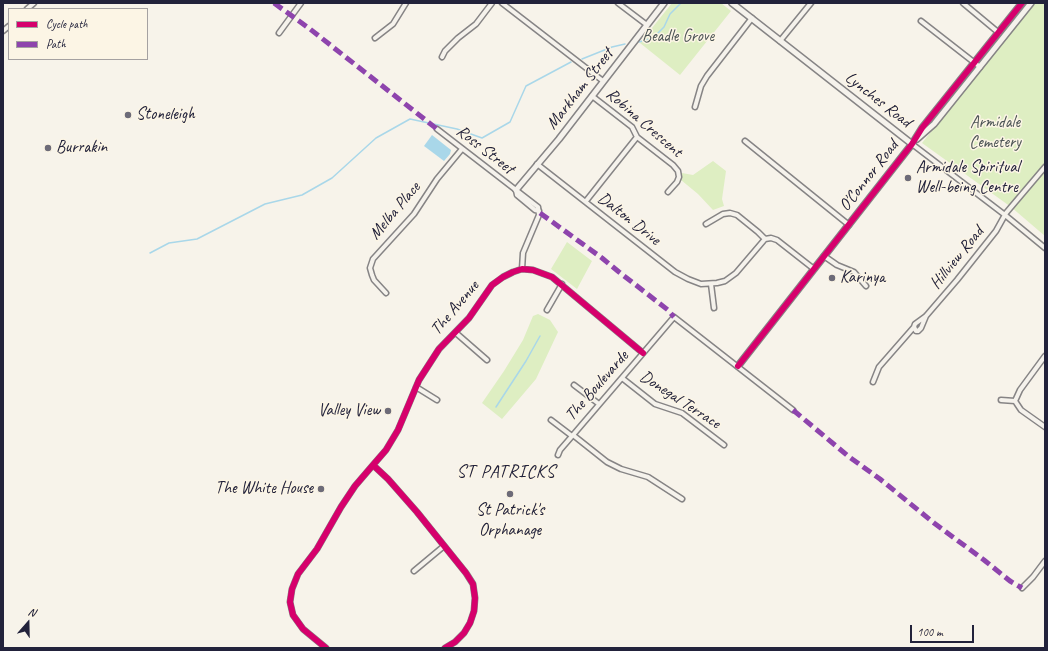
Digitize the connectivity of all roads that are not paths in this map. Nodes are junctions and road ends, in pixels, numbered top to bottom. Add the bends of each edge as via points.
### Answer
1 (301, 3) edge
2 (406, 3) edge
3 (492, 3) edge
4 (502, 3) edge
5 (618, 3) edge
6 (664, 3) edge
7 (732, 3) edge
8 (811, 3) edge
9 (963, 3) edge
10 (1022, 3) edge
11 (1031, 3) edge
12 (752, 18) junction
13 (921, 21) dead end
14 (647, 25) junction
15 (279, 33) dead end
16 (999, 33) junction
17 (375, 38) dead end
18 (780, 41) junction
19 (442, 58) dead end
20 (975, 63) junction
21 (980, 67) junction
22 (603, 81) junction
23 (592, 96) junction
24 (695, 107) dead end
25 (437, 129) dead end
26 (637, 137) junction
27 (745, 141) dead end
28 (912, 144) junction
29 (462, 149) junction
30 (537, 164) junction
31 (1045, 167) edge
32 (516, 190) junction
33 (668, 192) dead end
34 (586, 201) junction
35 (1005, 215) junction
36 (706, 224) dead end
37 (849, 225) junction
38 (765, 239) junction
39 (1045, 248) edge
40 (824, 256) junction
41 (814, 269) junction
42 (522, 270) junction
43 (562, 284) junction
44 (711, 284) junction
45 (866, 286) dead end
46 (386, 293) dead end
47 (714, 308) dead end
48 (547, 310) dead end
49 (926, 316) junction
50 (914, 327) junction
51 (456, 333) junction
52 (643, 353) junction
53 (1045, 356) edge
54 (486, 360) dead end
55 (738, 366) junction
56 (622, 378) junction
57 (873, 382) dead end
58 (574, 385) dead end
59 (416, 387) junction
60 (437, 400) dead end
61 (1001, 400) dead end
62 (1015, 402) junction
63 (599, 404) junction
64 (794, 410) dead end
65 (551, 420) dead end
66 (1045, 427) edge
67 (572, 436) junction
68 (724, 445) dead end
69 (558, 455) dead end
70 (373, 465) junction
71 (682, 499) dead end
72 (444, 546) junction
73 (1045, 561) edge
74 (414, 571) dead end
75 (1022, 588) dead end
76 (326, 648) edge
77 (445, 648) edge

1 - 15 street
2 - 17 street via 393,24
3 - 19 street via 476,24 445,51
4 - 22 street
5 - 14 street
6 - 14 street, Markham Street
7 - 12 street, Lynches Road
8 - 18 street
9 - 16 street
10 - 16 street, O'Connor Road
11 - 21 street, O'Connor Road
12 - 18 street, Lynches Road
12 - 24 street via 707,76
13 - 20 street
14 - 22 street, Markham Street
16 - 20 street, O'Connor Road
18 - 28 street, Lynches Road
20 - 21 street
20 - 28 street, O'Connor Road
21 - 28 street, O'Connor Road via 934,124
22 - 23 street, Markham Street
23 - 26 street, Robina Crescent via 632,127
23 - 30 street, Markham Street
25 - 29 street, Ross Street
26 - 33 street, Robina Crescent via 678,171 677,182
26 - 34 street
27 - 37 street
28 - 35 street, Lynches Road
28 - 37 street, O'Connor Road
29 - 32 street, Ross Street
29 - 46 street, Melba Place via 414,214 373,259 370,268 372,275
30 - 32 street, Markham Street
30 - 34 street, Dalton Drive
31 - 35 street, Hillview Road
32 - 42 street, Ross Street via 538,206 539,212 523,253
34 - 44 street, Dalton Drive via 675,272 701,284
35 - 39 street, Lynches Road
35 - 49 street, Hillview Road via 991,237
36 - 38 street via 723,214 730,213 737,215
37 - 40 street, O'Connor Road
38 - 41 street via 777,240
38 - 44 street via 736,273 724,281
40 - 41 street, O'Connor Road
40 - 45 street via 854,272
41 - 55 street, O'Connor Road
42 - 43 street, The Avenue via 543,272
42 - 51 street, The Avenue via 502,277 492,285
43 - 48 street
43 - 52 street, The Avenue
44 - 47 street
49 - 50 street, Hillview Road
49 - 50 street, Hillview Road via 919,330 916,331
50 - 57 street, Hillview Road via 879,367
51 - 54 street
51 - 59 street, The Avenue via 439,349
52 - 55 street, The Boulevarde via 674,317
52 - 56 street, The Boulevarde
53 - 62 street via 1020,390
55 - 64 street
56 - 63 street, The Boulevarde
56 - 68 street, Donegal Terrace via 655,404 682,413
58 - 63 street
59 - 60 street
59 - 70 street, The Avenue via 398,430
61 - 62 street
62 - 66 street via 1021,410
63 - 67 street, The Boulevarde
65 - 67 street
67 - 69 street, The Boulevarde
67 - 71 street via 607,462 648,477
70 - 72 street via 411,505
70 - 76 street, The Avenue via 341,507 317,549 298,574 292,589 290,602 293,615 303,629
72 - 74 street
72 - 77 street via 473,584 476,598 474,611 464,633
73 - 75 street

